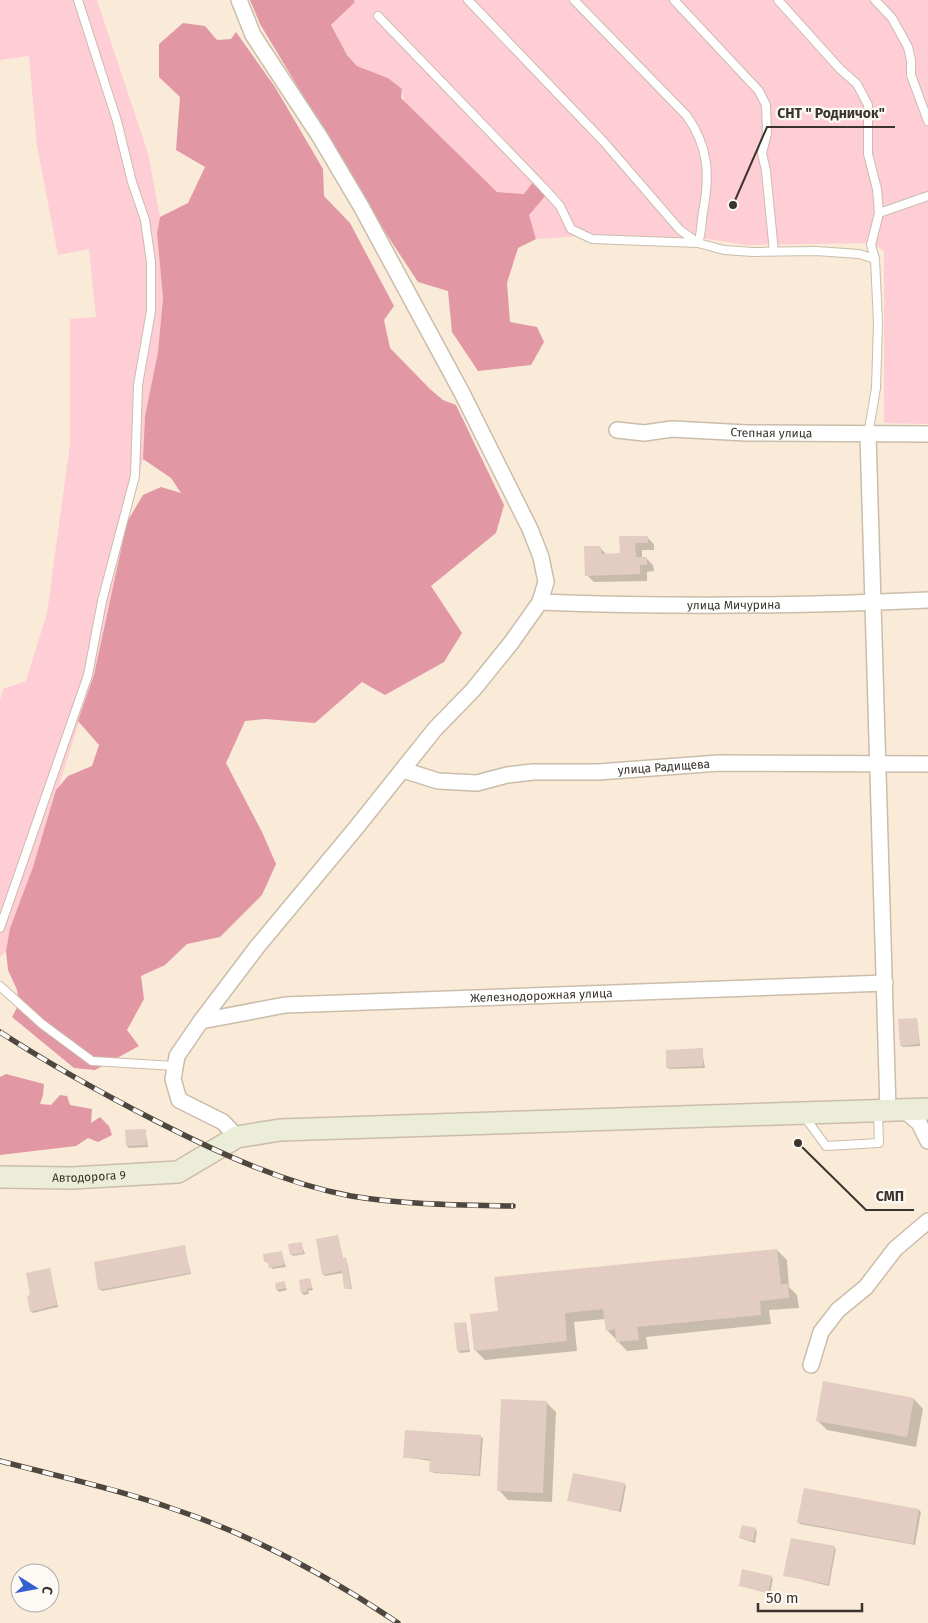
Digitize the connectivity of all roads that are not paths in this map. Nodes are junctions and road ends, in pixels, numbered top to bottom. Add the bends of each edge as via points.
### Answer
1 (78, 0) edge
2 (239, 0) edge
3 (468, 0) edge
4 (574, 0) edge
5 (674, 0) edge
6 (778, 0) edge
7 (875, 0) edge
8 (378, 16) dead end
9 (928, 121) edge
10 (928, 196) edge
11 (879, 213) junction
12 (698, 242) junction
13 (774, 252) junction
14 (875, 260) junction
15 (617, 430) dead end
16 (928, 434) edge
17 (868, 435) junction
18 (928, 600) edge
19 (540, 602) junction
20 (873, 602) junction
21 (928, 764) edge
22 (878, 765) junction
23 (403, 770) junction
24 (0, 928) edge
25 (885, 983) junction
26 (0, 986) edge
27 (201, 1021) junction
28 (175, 1066) junction
29 (928, 1109) edge
30 (890, 1110) junction
31 (801, 1113) junction
32 (237, 1137) junction
33 (928, 1141) edge
34 (0, 1177) edge
35 (928, 1221) edge
36 (811, 1365) dead end

1 - 24 lane via 145,220 151,262 151,311 138,385 135,476 102,601 88,675
2 - 19 street via 253,35 362,208 462,393 541,557 546,582
3 - 12 lane via 604,142 680,230
4 - 12 lane via 687,116 698,132 705,151 707,195
5 - 13 lane via 758,91 766,105 767,133 762,153
6 - 11 lane via 857,84 868,105 868,154
7 - 9 lane via 892,18 908,46 912,75
8 - 12 lane via 541,185 560,206 571,229 592,239
10 - 11 lane
11 - 14 lane via 871,245
12 - 13 lane via 724,250
13 - 14 lane via 859,254
14 - 17 lane via 876,388
15 - 17 street, Степная улица
16 - 17 street, Степная улица
17 - 20 street
18 - 20 street, улица Мичурина
19 - 20 street, улица Мичурина
19 - 23 street via 473,690 434,729
20 - 22 street
21 - 22 street, улица Радищева
22 - 23 street, улица Радищева via 719,763 598,772 532,772 477,783 438,782
22 - 25 street
23 - 27 street via 256,947
25 - 27 street, Железнодорожная улица via 285,1005
25 - 30 street
26 - 28 lane via 42,1024 92,1061
27 - 28 street via 177,1056
28 - 32 street via 173,1079 179,1100 223,1122
29 - 30 street
30 - 31 street
30 - 31 lane via 879,1143 826,1146
30 - 33 street via 919,1123
31 - 32 street via 280,1130
32 - 34 street, Автодорога 9 via 178,1172 72,1178
35 - 36 street via 895,1249 866,1286 838,1310 821,1332

